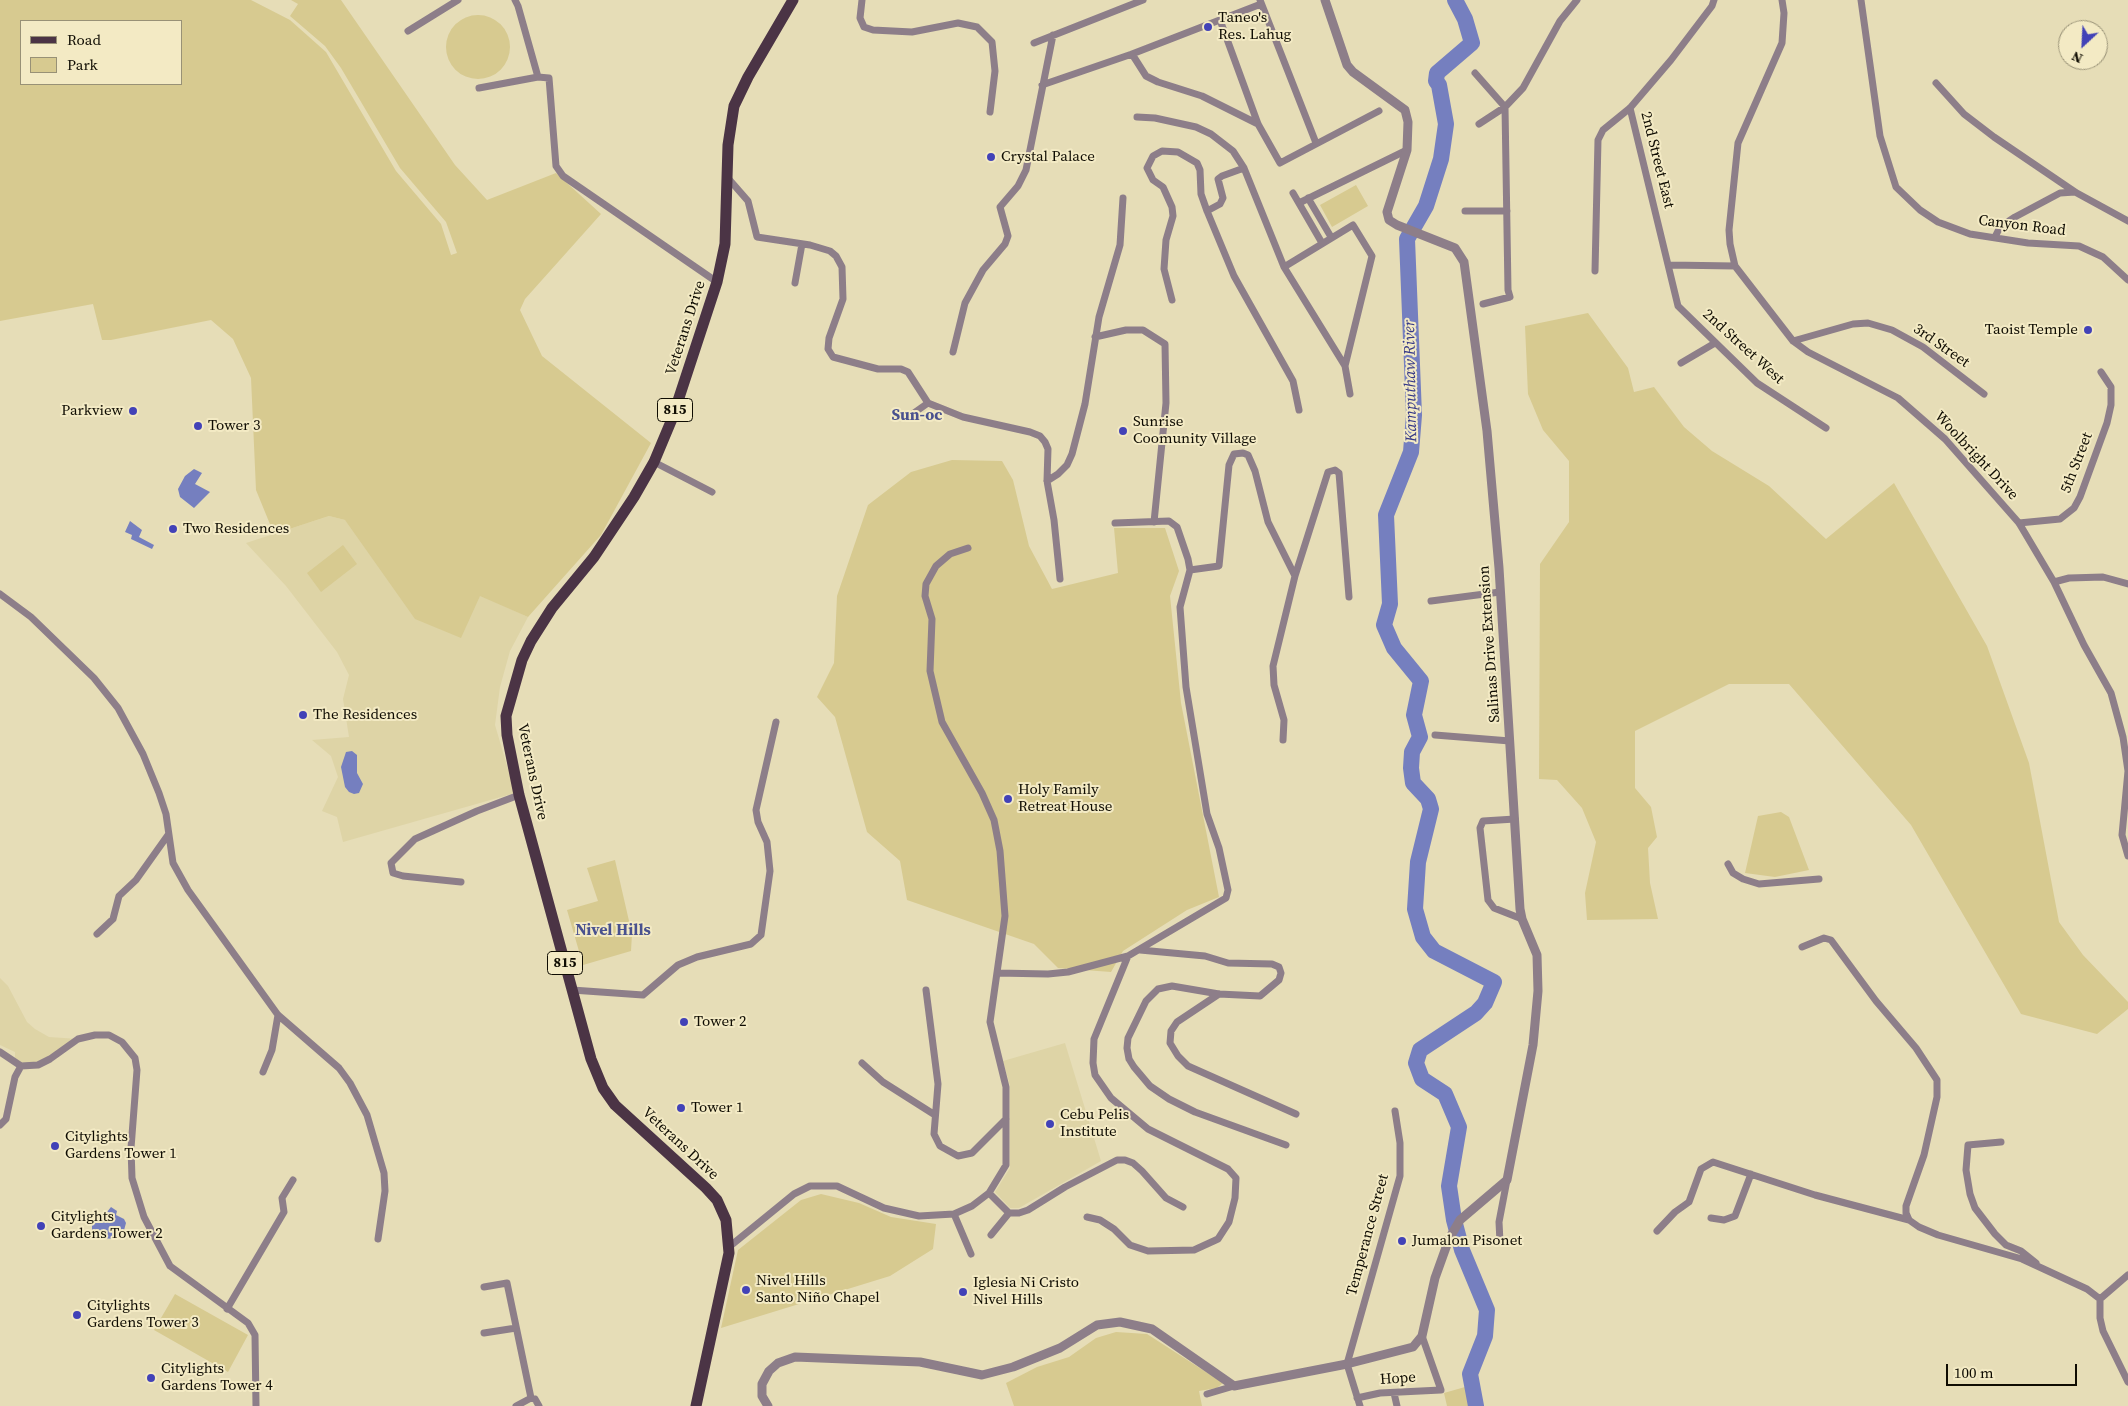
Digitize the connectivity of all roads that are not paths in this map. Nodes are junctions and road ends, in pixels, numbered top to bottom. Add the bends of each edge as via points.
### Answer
1 (458, 0) edge
2 (515, 0) edge
3 (793, 0) edge
4 (862, 0) edge
5 (1143, 0) edge
6 (1325, 0) edge
7 (1576, 0) edge
8 (1714, 0) edge
9 (1782, 0) edge
10 (1861, 0) edge
11 (1260, 2) edge
12 (1220, 20) junction
13 (408, 31) dead end
14 (1053, 35) junction
15 (1034, 43) dead end
16 (1132, 54) junction
17 (1475, 73) dead end
18 (538, 77) junction
19 (1936, 83) dead end
20 (1042, 84) junction
21 (479, 88) dead end
22 (1505, 106) junction
23 (1630, 108) junction
24 (990, 112) dead end
25 (1379, 112) dead end
26 (1136, 117) dead end
27 (1258, 124) junction
28 (1479, 124) dead end
29 (1316, 143) junction
30 (1408, 150) junction
31 (1244, 168) junction
32 (727, 177) junction
33 (2075, 192) junction
34 (1293, 193) dead end
35 (1123, 198) dead end
36 (1308, 198) junction
37 (1299, 203) junction
38 (1206, 211) junction
39 (1465, 211) dead end
40 (1506, 211) junction
41 (2128, 221) edge
42 (1994, 237) junction
43 (1331, 238) junction
44 (1322, 243) junction
45 (802, 244) junction
46 (1669, 265) junction
47 (1735, 266) junction
48 (1284, 267) junction
49 (1595, 271) dead end
50 (2128, 280) edge
51 (717, 282) junction
52 (795, 283) dead end
53 (1172, 300) dead end
54 (1483, 304) dead end
55 (1096, 336) junction
56 (1715, 342) junction
57 (1793, 342) junction
58 (953, 352) dead end
59 (1681, 362) dead end
60 (1345, 366) junction
61 (2101, 372) dead end
62 (1350, 394) dead end
63 (1984, 394) dead end
64 (928, 403) junction
65 (1299, 410) dead end
66 (911, 415) dead end
67 (1826, 428) dead end
68 (654, 462) junction
69 (1047, 481) junction
70 (712, 492) dead end
71 (1154, 522) junction
72 (1115, 523) dead end
73 (2019, 523) junction
74 (968, 548) dead end
75 (1190, 570) junction
76 (1295, 576) junction
77 (1060, 579) dead end
78 (2054, 582) junction
79 (2128, 584) edge
80 (1500, 592) junction
81 (0, 594) edge
82 (1350, 597) dead end
83 (1431, 601) dead end
84 (776, 722) dead end
85 (1435, 735) dead end
86 (1283, 740) dead end
87 (1510, 740) junction
88 (519, 795) junction
89 (1515, 818) junction
90 (168, 835) junction
91 (2128, 856) edge
92 (1728, 864) dead end
93 (1819, 879) dead end
94 (461, 882) dead end
95 (1522, 919) junction
96 (97, 934) dead end
97 (1802, 946) dead end
98 (1140, 950) junction
99 (1128, 956) junction
100 (997, 973) junction
101 (572, 990) junction
102 (926, 990) dead end
103 (1219, 994) junction
104 (278, 1015) junction
105 (0, 1052) edge
106 (862, 1064) dead end
107 (21, 1066) junction
108 (263, 1072) dead end
109 (1395, 1111) dead end
110 (1296, 1114) dead end
111 (935, 1115) junction
112 (1006, 1119) junction
113 (0, 1124) edge
114 (2001, 1142) dead end
115 (1286, 1145) dead end
116 (1751, 1174) junction
117 (293, 1180) dead end
118 (1507, 1180) junction
119 (989, 1192) junction
120 (1182, 1207) dead end
121 (1010, 1213) junction
122 (954, 1214) junction
123 (1086, 1217) dead end
124 (1711, 1218) dead end
125 (1909, 1220) junction
126 (1657, 1231) dead end
127 (991, 1235) dead end
128 (378, 1240) dead end
129 (1500, 1242) dead end
130 (729, 1247) junction
131 (971, 1254) dead end
132 (2040, 1266) junction
133 (2128, 1275) edge
134 (484, 1287) dead end
135 (2100, 1299) junction
136 (227, 1309) junction
137 (516, 1328) junction
138 (484, 1333) dead end
139 (1422, 1336) junction
140 (1347, 1364) junction
141 (2128, 1382) edge
142 (1234, 1386) junction
143 (1394, 1392) junction
144 (1207, 1394) dead end
145 (531, 1398) junction
146 (1357, 1398) junction
147 (256, 1406) edge
148 (516, 1406) edge
149 (539, 1406) edge
150 (696, 1406) edge
151 (768, 1406) edge
152 (1360, 1406) edge
153 (1397, 1406) edge

1 - 13 street
2 - 18 street
3 - 32 main road, Veterans Drive / 815 via 734,106
4 - 24 street via 860,18 864,27 873,30 912,32 958,23 977,27 992,42 995,71
5 - 14 street
6 - 30 street, Salinas Drive Extension via 1347,65 1406,110
7 - 22 street via 1523,88
8 - 23 street, 2nd Street East via 1687,39
9 - 47 street, Woolbright Drive via 1782,43 1738,144 1729,230
10 - 42 street, Canyon Road via 1880,136 1896,187 1938,222 1970,234
11 - 12 street
11 - 29 street
12 - 16 street
12 - 27 street
14 - 15 street
14 - 20 street
16 - 20 street
16 - 27 street via 1146,76 1202,96
17 - 22 street
18 - 21 street
18 - 51 street via 549,78 556,166 563,176
19 - 33 street via 1964,114
20 - 58 street via 1026,170 1018,186 1000,207 1008,236 983,270 965,303
22 - 28 street
22 - 40 street
23 - 46 street, 2nd Street East
23 - 49 street via 1613,119 1598,140
25 - 29 street
26 - 31 street via 1180,123 1211,134 1233,151
27 - 29 street via 1280,163
30 - 36 street
30 - 80 street, Salinas Drive Extension via 1387,212 1397,225 1455,248 1464,262 1487,431
31 - 38 street via 1218,180 1220,204
31 - 48 street
32 - 45 street via 748,201 757,237
32 - 51 main road, Veterans Drive / 815 via 725,244
33 - 41 street
33 - 42 street via 2060,192 2015,217 2000,227
34 - 37 street
35 - 55 street via 1120,245
36 - 37 street
36 - 43 street
37 - 44 street
38 - 53 street via 1197,163 1178,152 1162,151 1153,156 1148,171 1153,180 1163,187 1172,207 1164,269
38 - 65 street via 1234,276 1294,382
39 - 40 street
40 - 54 street via 1510,297
42 - 50 street, Canyon Road via 2090,249
43 - 44 street
43 - 60 street via 1352,225 1372,256
44 - 48 street
45 - 52 street
45 - 64 street via 834,252 842,267 843,299 829,338 828,349 833,357 878,369 908,372
46 - 47 street
46 - 56 street, 2nd Street West via 1678,306
47 - 57 street, Woolbright Drive
48 - 60 street
51 - 68 main road, Veterans Drive / 815 via 672,419
55 - 69 street via 1085,404 1072,454 1067,465
55 - 71 street via 1143,330 1165,344 1166,403
56 - 59 street
56 - 67 street, 2nd Street West via 1757,383
57 - 63 street, 3rd Street via 1853,324 1868,323 1892,330 1923,347
57 - 73 street, Woolbright Drive via 1898,398 1945,439
60 - 62 street
61 - 73 street, 5th Street via 2110,387 2111,405 2080,497 2074,508 2060,519
64 - 66 street
64 - 69 street via 963,417 1040,436 1048,449
68 - 70 street
68 - 88 main road, Veterans Drive / 815 via 612,532 552,608 522,660 506,716
69 - 77 street
71 - 72 street
71 - 75 street via 1169,522 1177,527
73 - 78 street, Woolbright Drive
74 - 100 street via 950,554 936,566 926,584 925,596 932,619 930,670 942,722 982,792 994,820 1005,916
75 - 76 street via 1219,566 1229,465 1238,452 1248,455 1268,522
75 - 98 street via 1180,607 1186,688 1207,814 1219,848 1228,890 1221,902
76 - 82 street via 1328,472 1335,470 1339,473
76 - 86 street via 1273,666 1274,684 1284,720
78 - 79 street via 2102,577
78 - 91 street, Woolbright Drive via 2111,693 2123,737 2128,771 2122,835
80 - 83 street
80 - 87 street, Salinas Drive Extension
81 - 90 street via 31,617 94,678 118,708 143,754 166,814
84 - 101 street via 756,810 767,842 770,871 762,935 751,944 678,965 643,995
85 - 87 street
87 - 89 street, Salinas Drive Extension
88 - 94 street via 415,839 391,863 393,873 403,876
88 - 101 main road, Veterans Drive / 815
89 - 95 street, Salinas Drive Extension
89 - 95 street via 1483,821 1480,828 1488,900 1494,908
90 - 96 street via 136,880 119,896 113,919
90 - 104 street via 173,863 188,890
92 - 93 street via 1733,873 1760,884
95 - 118 street, Salinas Drive Extension via 1537,955 1538,991 1533,1045
97 - 125 street via 1824,938 1831,940 1916,1048 1937,1080 1937,1097 1924,1155 1906,1206
98 - 99 street
98 - 103 street via 1279,967 1279,980 1260,996
99 - 100 street via 1068,972
99 - 123 street via 1094,1039 1095,1075 1111,1098 1148,1129 1228,1169 1236,1178 1235,1198 1229,1222 1218,1239 1194,1250 1148,1251 1130,1245 1100,1220
100 - 112 street via 990,1022 1006,1087
101 - 130 main road, Veterans Drive / 815 via 591,1059 603,1088 615,1105 717,1200 726,1220
102 - 111 street via 938,1084
103 - 110 street via 1177,1022 1171,1032 1170,1043 1178,1056 1188,1066
103 - 115 street via 1172,986 1158,989 1146,1002 1128,1038 1129,1059 1150,1086 1169,1099 1204,1116
104 - 108 street via 272,1050
104 - 128 street via 339,1068 367,1115 384,1173 385,1191
105 - 107 street
106 - 111 street via 883,1082
107 - 113 street via 15,1077 6,1118
107 - 136 street via 43,1064 78,1039 109,1035 122,1042 135,1058 137,1070 132,1178 144,1217 170,1266
109 - 140 street, Temperance Street via 1400,1135 1400,1176
111 - 112 street via 934,1134 940,1146 958,1156 972,1153
112 - 119 street via 1006,1165
114 - 132 street via 1968,1145 1966,1170 1970,1194 1979,1214 2006,1245 2027,1254
116 - 124 street via 1735,1216 1724,1220
116 - 125 street
116 - 126 street via 1718,1164 1706,1164 1701,1169 1689,1202
117 - 136 street via 282,1198 284,1212
118 - 129 street
118 - 139 street via 1460,1220 1449,1239 1435,1278
119 - 121 street
119 - 122 street via 972,1206
120 - 121 street via 1166,1198 1134,1163 1117,1160 1028,1210
121 - 127 street
122 - 130 street via 919,1216 884,1208 837,1186 810,1186 794,1194
122 - 131 street
125 - 132 street via 1938,1235
130 - 150 main road, Veterans Drive / 815
132 - 135 street via 2088,1289
133 - 135 street
134 - 137 street via 507,1283
135 - 141 street via 2103,1331
136 - 147 street via 248,1323 255,1335
137 - 138 street
137 - 145 street
139 - 140 street via 1413,1347
139 - 143 street, Hope via 1441,1390
140 - 142 street
140 - 146 street
142 - 144 street
142 - 151 street via 1152,1329 1120,1322 1097,1325 1060,1348 1012,1368 982,1375 920,1362 795,1357 778,1363 769,1371 762,1384 762,1396
143 - 146 street, Hope
143 - 153 street
145 - 148 street
145 - 149 street
146 - 152 street

